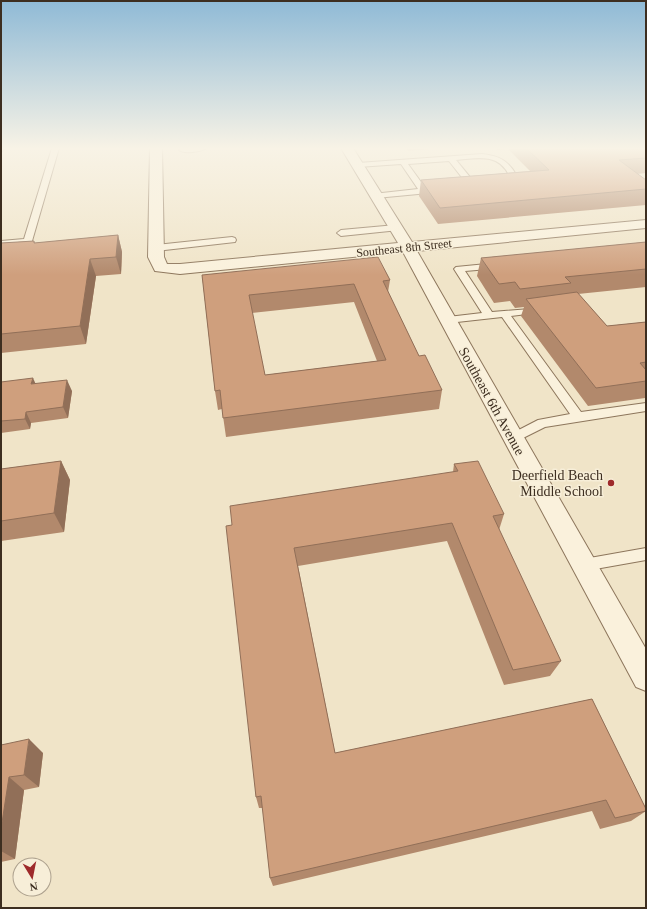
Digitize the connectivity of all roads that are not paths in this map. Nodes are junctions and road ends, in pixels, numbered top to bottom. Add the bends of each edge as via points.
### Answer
1 (43, 190) edge
2 (156, 190) edge
3 (373, 190) edge
4 (441, 190) edge
5 (424, 192) joint
6 (376, 196) junction
7 (646, 224) edge
8 (396, 228) junction
9 (341, 233) dead end
10 (232, 240) dead end
11 (1, 244) edge
12 (156, 248) junction
13 (408, 248) junction
14 (505, 265) edge
15 (550, 309) edge
16 (505, 314) junction
17 (489, 315) junction
18 (448, 320) junction
19 (646, 407) edge
20 (578, 417) junction
21 (513, 438) junction
22 (646, 554) edge
23 (584, 565) junction
24 (646, 677) edge

1 - 11 lane via 28,241
2 - 12 street
3 - 6 street, Southeast 6th Avenue
4 - 5 lane
5 - 6 lane
6 - 8 street, Southeast 6th Avenue
7 - 13 street, Southeast 8th Street
8 - 9 lane
8 - 13 street, Southeast 6th Avenue
10 - 12 lane
12 - 13 street, Southeast 8th Street via 156,257 161,268 180,269
13 - 18 street, Southeast 6th Avenue
14 - 17 lane via 459,269
15 - 16 lane
16 - 17 lane
16 - 20 lane
17 - 18 lane
18 - 21 street, Southeast 6th Avenue
19 - 20 lane
20 - 21 lane via 542,423
21 - 23 street, Southeast 6th Avenue
22 - 23 lane
23 - 24 street, Southeast 6th Avenue

